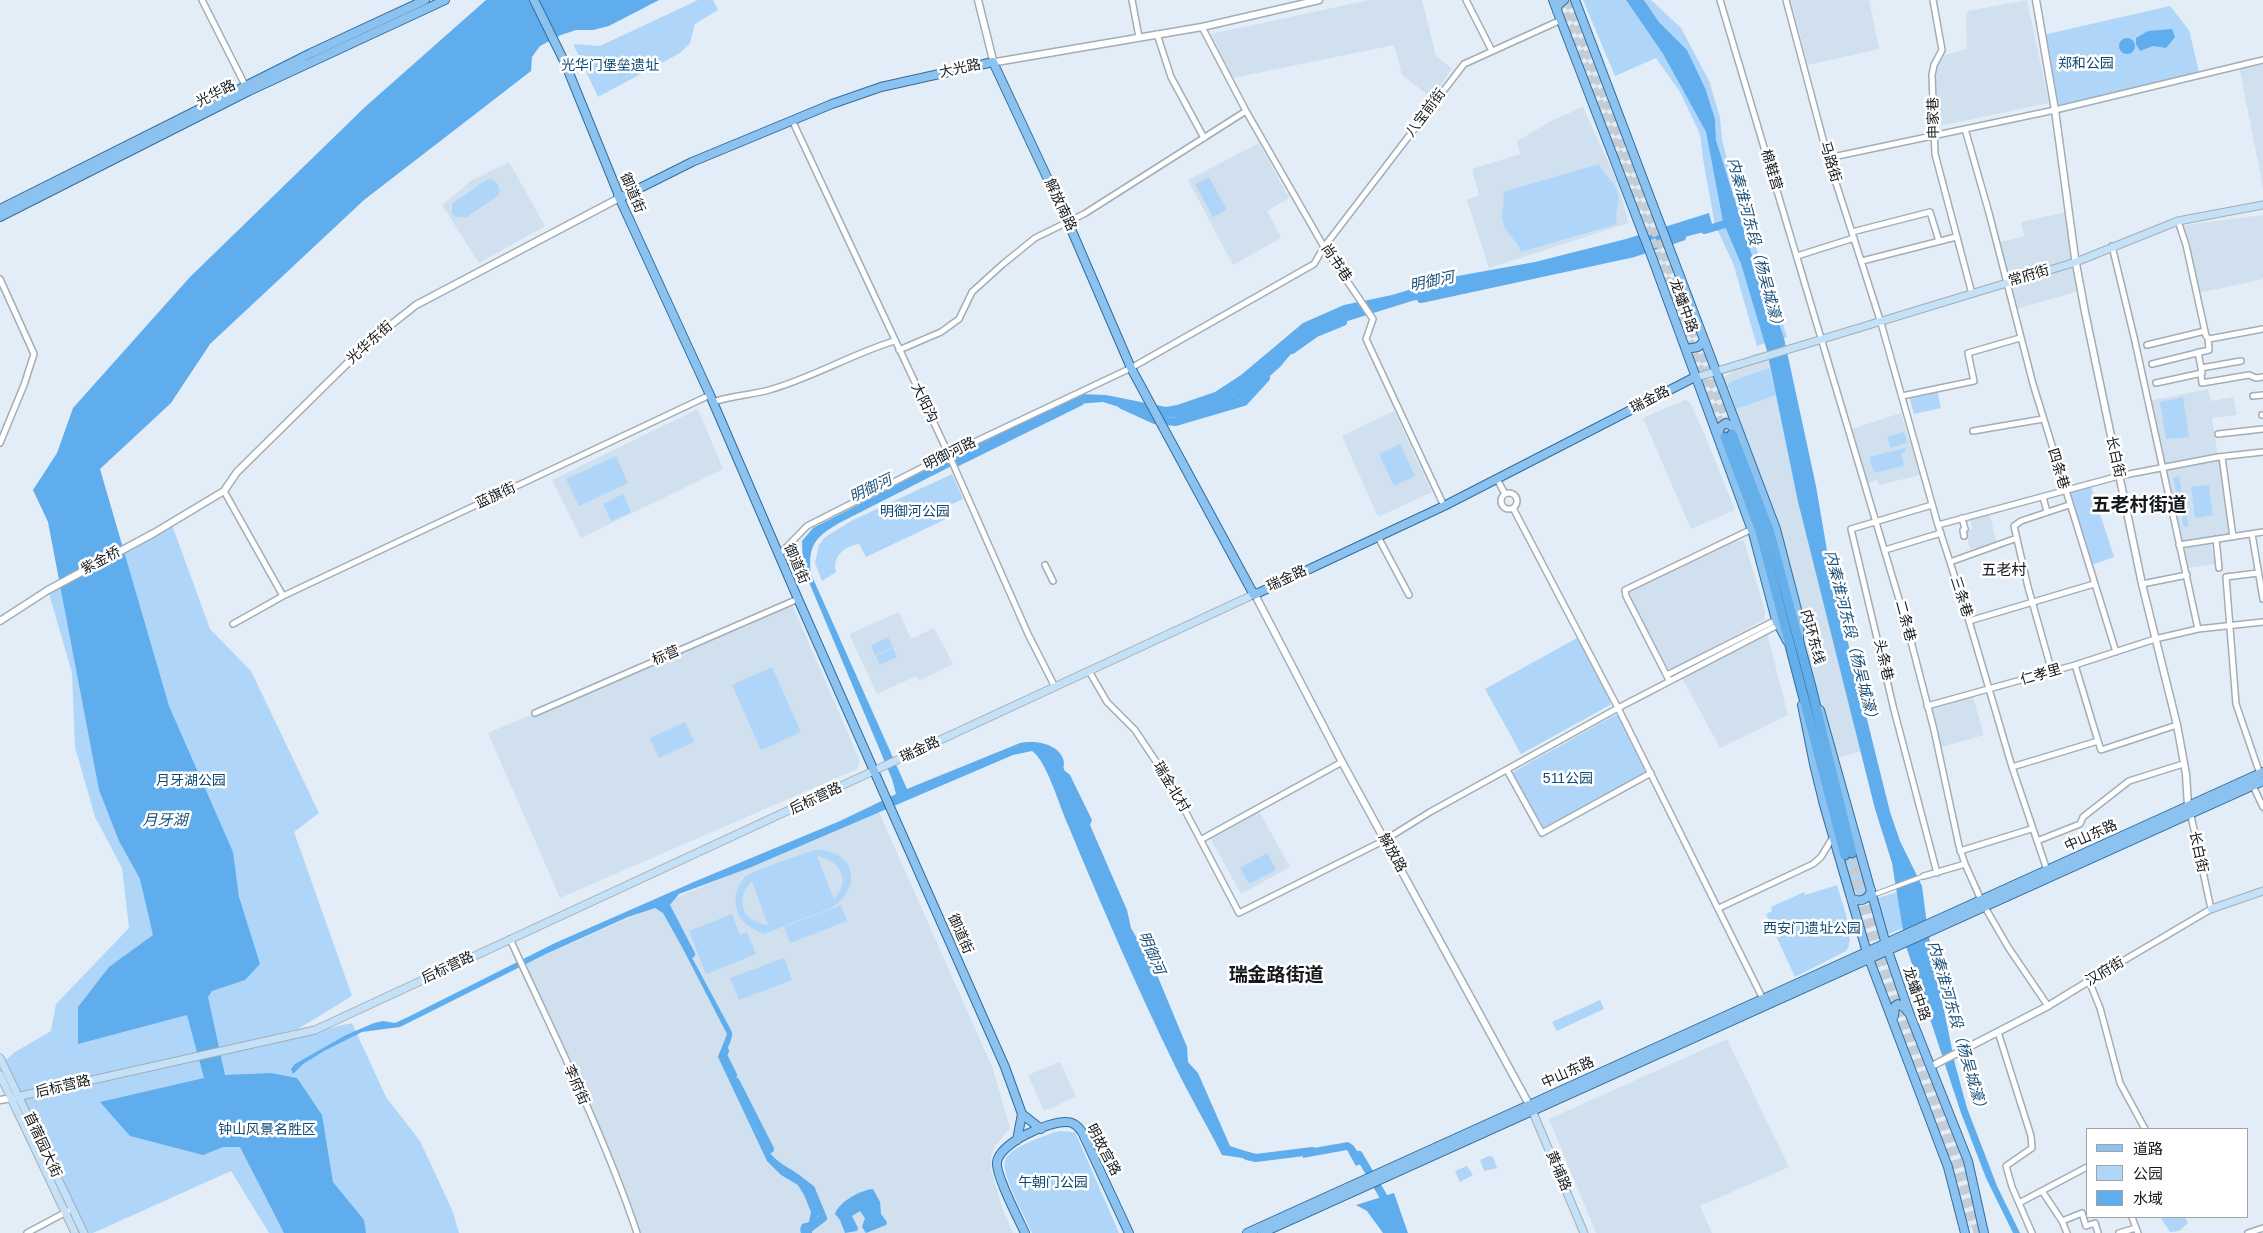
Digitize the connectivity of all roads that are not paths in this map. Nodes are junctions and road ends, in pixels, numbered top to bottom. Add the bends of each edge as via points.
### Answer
1 (202, 0) edge
2 (425, 0) edge
3 (445, 0) edge
4 (534, 0) edge
5 (978, 0) edge
6 (1132, 0) edge
7 (1319, 0) edge
8 (1466, 0) edge
9 (1553, 0) edge
10 (1564, 0) edge
11 (1720, 0) edge
12 (1786, 0) edge
13 (1933, 0) edge
14 (2036, 0) edge
15 (1573, 1) edge
16 (1557, 11) junction
17 (1561, 20) junction
18 (1202, 26) junction
19 (1157, 34) junction
20 (1139, 37) junction
21 (1492, 51) junction
22 (2263, 60) edge
23 (993, 62) junction
24 (247, 88) junction
25 (2055, 110) junction
26 (1246, 111) junction
27 (792, 120) junction
28 (1965, 129) junction
29 (1934, 136) junction
30 (1204, 138) junction
31 (1828, 158) junction
32 (692, 162) joint
33 (676, 170) joint
34 (668, 174) joint
35 (628, 194) joint
36 (620, 198) junction
37 (2263, 205) edge
38 (0, 209) edge
39 (0, 217) edge
40 (2178, 220) junction
41 (1068, 222) junction
42 (1853, 235) junction
43 (1956, 237) junction
44 (1939, 241) junction
45 (2112, 246) junction
46 (1324, 247) junction
47 (1797, 256) junction
48 (1862, 261) junction
49 (2076, 262) junction
50 (0, 279) edge
51 (2006, 283) junction
52 (1972, 294) junction
53 (1881, 323) junction
54 (2263, 329) edge
55 (2205, 331) junction
56 (2020, 338) junction
57 (2208, 338) junction
58 (1822, 340) junction
59 (894, 341) junction
60 (1704, 341) junction
61 (2147, 345) dead end
62 (1686, 348) junction
63 (899, 350) junction
64 (2198, 352) junction
65 (1763, 358) joint
66 (2241, 361) dead end
67 (2152, 364) dead end
68 (1131, 368) junction
69 (1715, 370) junction
70 (2201, 371) junction
71 (1696, 377) junction
72 (2263, 377) edge
73 (2156, 383) dead end
74 (2263, 395) edge
75 (1902, 396) junction
76 (2253, 396) dead end
77 (711, 398) junction
78 (2043, 419) junction
79 (2263, 429) edge
80 (1972, 431) dead end
81 (1167, 434) junction
82 (2218, 434) dead end
83 (1728, 435) junction
84 (0, 442) edge
85 (2263, 452) edge
86 (949, 455) junction
87 (2222, 457) junction
88 (2163, 466) junction
89 (2119, 476) junction
90 (1497, 478) junction
91 (2064, 490) junction
92 (224, 491) junction
93 (1199, 492) joint
94 (1505, 494) junction
95 (2043, 497) junction
96 (2069, 504) junction
97 (1932, 505) junction
98 (1444, 506) junction
99 (1513, 508) junction
100 (2047, 512) junction
101 (1962, 518) junction
102 (1876, 521) junction
103 (1938, 525) junction
104 (1752, 529) junction
105 (2263, 532) edge
106 (154, 533) joint
107 (1940, 534) junction
108 (2252, 534) junction
109 (1964, 536) dead end
110 (1378, 537) junction
111 (2233, 537) junction
112 (2017, 538) junction
113 (2216, 539) junction
114 (2179, 545) junction
115 (1885, 550) junction
116 (779, 555) junction
117 (1950, 562) junction
118 (1045, 565) dead end
119 (2219, 568) dead end
120 (2258, 573) junction
121 (2187, 575) junction
122 (1053, 581) dead end
123 (2094, 584) junction
124 (2142, 584) junction
125 (1254, 595) junction
126 (1409, 595) dead end
127 (283, 596) junction
128 (2263, 598) edge
129 (798, 599) junction
130 (2033, 603) junction
131 (0, 621) edge
132 (1969, 621) junction
133 (2263, 622) edge
134 (1777, 623) junction
135 (233, 624) dead end
136 (2231, 626) junction
137 (2198, 629) junction
138 (2154, 639) junction
139 (1794, 645) junction
140 (2116, 652) junction
141 (2075, 665) junction
142 (1089, 672) junction
143 (2052, 672) junction
144 (1668, 678) junction
145 (1799, 681) junction
146 (1055, 687) junction
147 (1811, 687) junction
148 (1990, 690) junction
149 (1927, 706) junction
150 (1618, 708) junction
151 (535, 713) dead end
152 (2177, 725) junction
153 (2098, 740) junction
154 (1342, 762) junction
155 (2183, 764) junction
156 (2012, 767) junction
157 (1507, 770) junction
158 (874, 772) junction
159 (1651, 773) junction
160 (2262, 776) edge
161 (2253, 786) junction
162 (2263, 806) edge
163 (2189, 810) junction
164 (2031, 829) junction
165 (1833, 837) junction
166 (1202, 839) junction
167 (1386, 840) junction
168 (2037, 842) junction
169 (1960, 851) junction
170 (1965, 864) junction
171 (2047, 870) junction
172 (1937, 873) junction
173 (1924, 876) joint
174 (2263, 891) edge
175 (1872, 892) junction
176 (1851, 898) junction
177 (1983, 903) junction
178 (1719, 908) junction
179 (2211, 910) junction
180 (510, 939) junction
181 (1887, 948) junction
182 (1868, 956) junction
183 (2089, 981) junction
184 (1763, 999) junction
185 (2048, 1006) junction
186 (1910, 1015) junction
187 (1895, 1022) junction
188 (1998, 1032) junction
189 (0, 1058) edge
190 (1930, 1067) junction
191 (0, 1075) edge
192 (15, 1098) junction
193 (0, 1100) edge
194 (1530, 1107) junction
195 (1022, 1114) junction
196 (1040, 1128) junction
197 (2144, 1128) edge
198 (1018, 1140) junction
199 (2086, 1168) edge
200 (1358, 1186) junction
201 (2042, 1191) junction
202 (2019, 1203) junction
203 (72, 1208) junction
204 (65, 1212) junction
205 (2084, 1212) edge
206 (2132, 1218) edge
207 (2062, 1221) junction
208 (2263, 1228) edge
209 (2137, 1230) edge
210 (27, 1233) edge
211 (75, 1233) edge
212 (84, 1233) edge
213 (637, 1233) edge
214 (1025, 1233) edge
215 (1129, 1233) edge
216 (1247, 1233) edge
217 (1262, 1233) edge
218 (1584, 1233) edge
219 (1965, 1233) edge
220 (1984, 1233) edge
221 (2032, 1233) edge
222 (2067, 1233) edge
223 (2098, 1233) edge
224 (2119, 1233) edge
225 (2248, 1233) edge

1 - 24 street
2 - 24 main road, 光华路
3 - 24 main road, 光华路
4 - 36 main road, 御道街 via 565,63
5 - 23 street, 解放南路
6 - 20 street
7 - 18 street, 大光路
8 - 21 street
9 - 16 main road, 龙蟠中路
10 - 16 main road
11 - 47 street, 棉鞋营
12 - 31 street, 马路街
13 - 29 street, 申家巷 via 1942,50 1932,76
14 - 25 street, 长白街
15 - 60 main road, 龙蟠中路
16 - 17 main road, 龙蟠中路
17 - 21 street, 八宝前街
17 - 62 main road, 龙蟠中路
18 - 19 street, 大光路
18 - 26 street, 尚书巷
19 - 20 street, 大光路
19 - 30 street via 1171,77
20 - 23 street, 大光路
21 - 46 street, 八宝前街 via 1464,64
22 - 25 street
23 - 27 street, 大光路 via 881,87
23 - 41 street, 解放南路
24 - 38 main road, 光华路
24 - 39 main road, 光华路
25 - 28 street
25 - 49 street, 长白街
26 - 30 street
26 - 46 street, 尚书巷
27 - 32 street, 大光路
27 - 59 street, 大阳沟
28 - 29 street
28 - 51 street, 四条巷
29 - 31 street
29 - 43 street, 申家巷
30 - 41 street
31 - 42 street, 马路街
32 - 33 main road
33 - 34 street
34 - 35 main road
35 - 36 street
36 - 77 main road, 御道街
36 - 92 street, 光华东街 via 416,305 368,343 237,472
37 - 40 main road, 常府街
40 - 45 main road, 常府街
40 - 55 street
41 - 63 street via 1035,238 1003,264 972,292 959,318 941,332
41 - 68 street, 解放南路
42 - 44 street via 1930,212
42 - 47 street
42 - 48 street, 马路街
43 - 44 street
43 - 52 street, 申家巷
44 - 48 street
45 - 49 main road, 常府街
45 - 88 street
46 - 68 street, 八宝前街 via 1314,264
46 - 98 street, 尚书巷 via 1373,319 1366,339
47 - 58 street, 棉鞋营
48 - 53 street, 马路街
49 - 51 main road, 常府街
49 - 89 street, 长白街
50 - 84 street via 34,354
51 - 52 main road, 常府街
51 - 56 street, 四条巷
52 - 53 main road, 常府街
53 - 58 main road, 常府街
53 - 75 street, 三条巷
54 - 57 street
55 - 57 street
55 - 61 street
56 - 75 street via 1968,353 1974,381
56 - 78 street, 四条巷
57 - 64 street via 2208,350
58 - 65 main road, 常府街
58 - 102 street, 二条巷
59 - 63 street, 大阳沟
59 - 77 street, 蓝旗街 via 769,390
60 - 62 main road via 1698,348
60 - 69 main road, 龙蟠中路
62 - 71 main road, 龙蟠中路
63 - 86 street, 大阳沟
64 - 67 street
64 - 70 street
65 - 69 main road, 瑞金路
66 - 70 street
68 - 81 main road
68 - 81 street, 解放南路
68 - 86 street, 明御河路
69 - 71 main road, 瑞金路
69 - 83 main road, 龙蟠中路
70 - 72 street via 2202,383 2249,375
70 - 73 street
71 - 83 main road, 龙蟠中路
71 - 90 main road, 瑞金路
74 - 76 street
75 - 97 street, 三条巷
77 - 116 main road, 御道街
77 - 127 street, 蓝旗街
78 - 80 street
78 - 91 street, 四条巷
79 - 82 street
81 - 93 main road
83 - 104 main road, 龙蟠中路
83 - 139 highway, 内环东线 via 1769,530
83 - 139 main road, 龙蟠中路 via 1776,529 1800,621
85 - 87 street
86 - 116 street, 明御河路 via 807,526
86 - 146 street, 大阳沟 via 1028,634
87 - 88 street
87 - 111 street
88 - 89 street
88 - 114 street
89 - 91 street
89 - 124 street, 长白街
90 - 94 street
90 - 98 main road, 瑞金路
91 - 95 street
91 - 96 street, 四条巷
92 - 106 street, 光华东街
92 - 127 street
93 - 125 street
94 - 99 street via 1502,504
94 - 99 street via 1515,496 1517,501
95 - 100 street
95 - 101 street
96 - 100 street
96 - 123 street, 四条巷
97 - 102 street, 头条巷
97 - 103 street, 三条巷
98 - 110 main road, 瑞金路
99 - 150 street
100 - 112 street via 2014,526
101 - 103 street
101 - 109 street
102 - 115 street, 二条巷
102 - 172 street, 头条巷 via 1851,529
103 - 107 street, 三条巷
104 - 134 main road, 龙蟠中路
104 - 144 street via 1625,590
105 - 108 street
106 - 131 street, 紫金桥 via 48,590
107 - 115 street
107 - 117 street, 三条巷
108 - 111 street
108 - 120 street
110 - 125 main road, 瑞金路
110 - 126 street
111 - 113 street
112 - 117 street
112 - 130 street
113 - 114 street
113 - 119 street
114 - 121 street
115 - 149 street, 二条巷
116 - 129 main road, 御道街
117 - 132 street, 三条巷
118 - 122 street
120 - 128 street
120 - 136 street via 2226,577
121 - 124 street
121 - 137 street
123 - 130 street
123 - 140 street, 四条巷
124 - 138 street, 长白街
125 - 142 main road, 瑞金路
125 - 154 street, 解放路
127 - 135 street, 蓝旗街
129 - 151 street, 标营
129 - 158 main road, 御道街
130 - 132 street
130 - 143 street
132 - 148 street, 三条巷
133 - 136 street, 仁孝里
134 - 139 main road, 龙蟠中路
134 - 144 street
136 - 137 street, 仁孝里
136 - 160 street via 2236,704
137 - 138 street, 仁孝里
138 - 140 street, 仁孝里
138 - 152 street, 长白街
139 - 145 highway, 内环东线
139 - 147 highway, 内环东线
140 - 141 street, 仁孝里
141 - 143 street, 仁孝里
141 - 153 street
142 - 146 main road, 瑞金路
142 - 166 street, 瑞金北村 via 1107,702 1135,730
143 - 148 street, 仁孝里
144 - 150 street
145 - 147 highway, 内环东线 via 1849,854
145 - 165 main road via 1814,764
146 - 158 main road, 瑞金路
147 - 175 main road, 龙蟠中路 via 1836,760
148 - 149 street, 仁孝里
148 - 156 street, 三条巷
149 - 169 street, 二条巷
150 - 157 street
150 - 159 street
152 - 153 street via 2101,750
152 - 155 street, 长白街
153 - 156 street
154 - 166 street
154 - 167 street, 解放路
155 - 163 street, 长白街
155 - 168 street via 2129,781 2083,817 2080,824
156 - 164 street, 三条巷
157 - 159 street via 1542,833
157 - 167 street
158 - 180 main road, 后标营路
158 - 195 main road, 御道街 via 1005,1067
159 - 178 street
160 - 161 main road, 中山东路
160 - 163 main road, 中山东路
161 - 162 street
161 - 163 main road, 中山东路
163 - 171 main road, 中山东路
163 - 177 main road, 中山东路
163 - 179 street, 长白街
164 - 168 street, 三条巷
164 - 169 street
165 - 176 main road
165 - 178 street via 1822,857 1813,864
166 - 167 street, 瑞金北村 via 1239,913
167 - 194 street, 解放路
168 - 171 street, 三条巷
169 - 170 street, 二条巷
170 - 172 street
170 - 177 street, 二条巷
171 - 177 main road, 中山东路
172 - 173 street
173 - 175 street
174 - 179 main road
175 - 176 main road via 1857,901
175 - 181 main road, 龙蟠中路
176 - 182 main road
177 - 181 main road, 中山东路
177 - 185 street, 二条巷
178 - 184 street
179 - 183 street, 汉府街
180 - 192 main road, 后标营路 via 315,1030
180 - 213 street, 李府街 via 588,1111
181 - 182 main road, 中山东路
181 - 186 main road, 龙蟠中路
182 - 184 main road, 中山东路
182 - 187 main road
182 - 194 main road, 中山东路
183 - 185 street, 汉府街
183 - 197 street via 2120,1083
184 - 194 main road, 中山东路
185 - 188 street, 汉府街
186 - 187 main road via 1898,1004
186 - 190 main road, 龙蟠中路
187 - 219 main road via 1948,1167
188 - 190 street, 汉府街
188 - 202 street via 2031,1136 2032,1148 2006,1166
189 - 192 main road, 苜蓿园大街
190 - 220 main road, 龙蟠中路 via 1968,1161
191 - 192 main road, 苜蓿园大街
192 - 193 street, 后标营路
192 - 203 main road, 苜蓿园大街
192 - 204 main road, 苜蓿园大街
194 - 200 main road, 中山东路
194 - 218 main road, 黄埔路
195 - 196 main road
195 - 198 main road, 御道街
196 - 198 main road, 明故宫路
196 - 215 main road, 明故宫路 via 1066,1122 1080,1128
198 - 214 main road, 明故宫路 via 1002,1149 996,1166
199 - 201 street
200 - 216 main road, 中山东路
200 - 217 main road, 中山东路
201 - 202 street
201 - 207 street
202 - 221 street
203 - 204 street
203 - 212 main road, 苜蓿园大街
204 - 210 street
204 - 211 main road, 苜蓿园大街
205 - 207 street
205 - 223 street via 2086,1226 2095,1224
206 - 209 street
207 - 222 street
208 - 225 street
209 - 224 street

